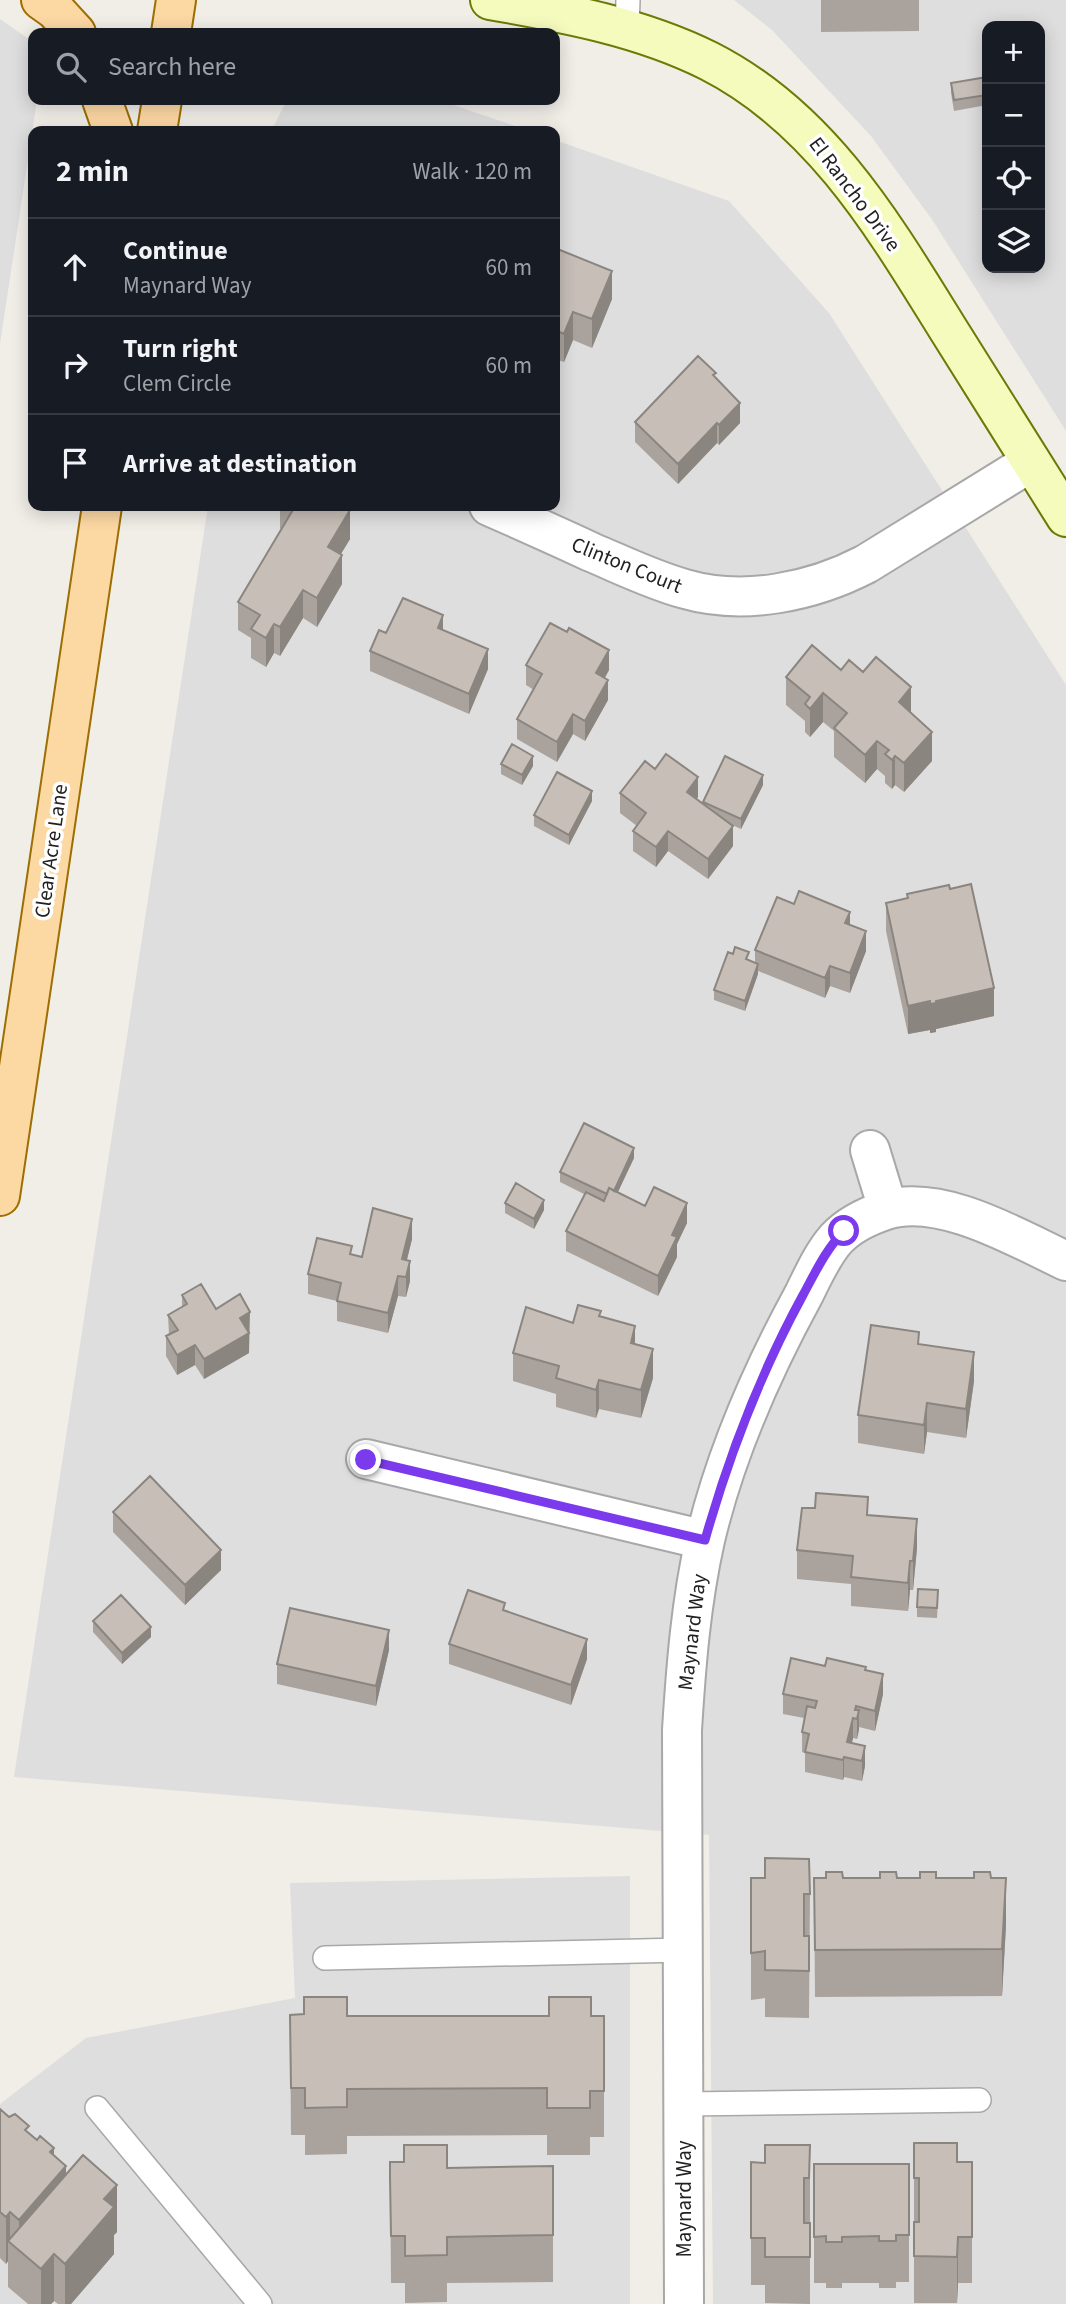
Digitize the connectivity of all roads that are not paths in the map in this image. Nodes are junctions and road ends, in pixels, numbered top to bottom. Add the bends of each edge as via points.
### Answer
1 (41, 0) edge
2 (176, 0) edge
3 (491, 0) edge
4 (627, 14) edge
5 (71, 28) edge
6 (172, 28) edge
7 (104, 105) edge
8 (161, 105) edge
9 (111, 126) edge
10 (158, 126) edge
11 (1031, 462) junction
12 (101, 511) edge
13 (500, 511) edge
14 (1066, 517) edge
15 (870, 1150) dead end
16 (0, 1196) edge
17 (888, 1209) junction
18 (1066, 1261) edge
19 (366, 1460) dead end
20 (705, 1540) junction
21 (683, 1950) junction
22 (326, 1958) dead end
23 (979, 2100) dead end
24 (684, 2104) junction
25 (97, 2108) dead end
26 (260, 2304) edge
27 (684, 2304) edge

1 - 5 main road
2 - 6 main road
3 - 4 main road, El Rancho Drive
4 - 11 main road, El Rancho Drive via 746,84 809,133 840,167
7 - 9 main road
8 - 10 main road
11 - 13 street, Clinton Court via 855,570 769,594 688,590 646,577
11 - 14 main road, El Rancho Drive
12 - 16 main road, Clear Acre Lane
15 - 17 street
17 - 18 street, Maynard Way via 956,1212
17 - 20 street, Maynard Way via 844,1231 818,1268 750,1408
19 - 20 street
20 - 21 street, Maynard Way via 689,1634 682,1730
21 - 22 lane
21 - 24 street, Maynard Way
23 - 24 lane
24 - 27 street, Maynard Way
25 - 26 lane

